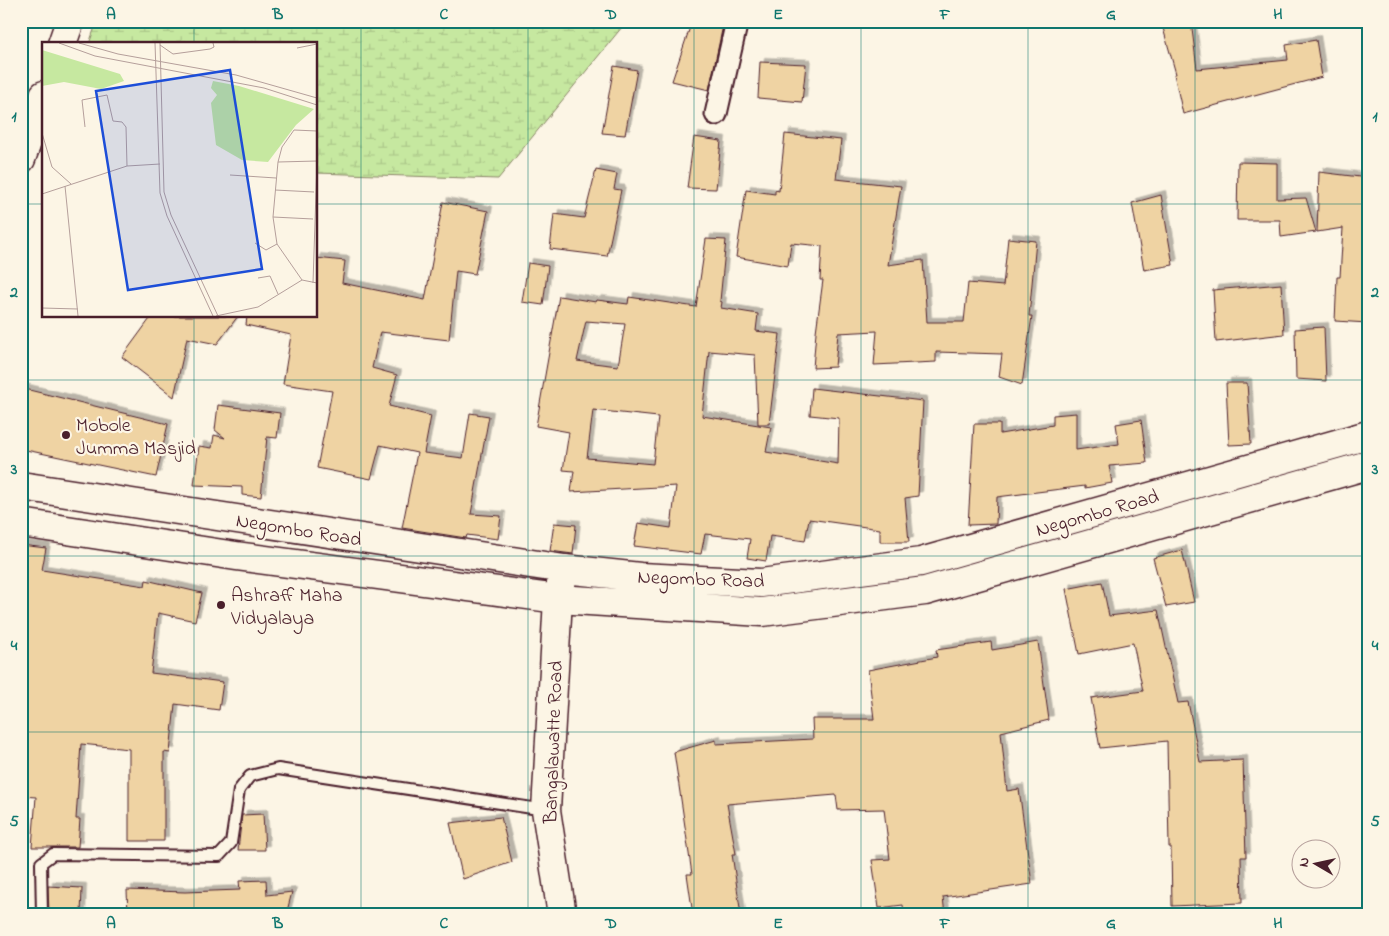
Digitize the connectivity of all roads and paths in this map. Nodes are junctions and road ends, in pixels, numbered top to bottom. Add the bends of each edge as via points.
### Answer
1 (70, 21) edge
2 (737, 21) edge
3 (63, 42) edge
4 (42, 101) edge
5 (716, 114) dead end
6 (21, 159) edge
7 (1368, 435) edge
8 (1368, 465) edge
9 (21, 486) edge
10 (21, 523) edge
11 (564, 569) junction
12 (558, 599) junction
13 (546, 810) junction
14 (42, 915) edge
15 (562, 915) edge

1 - 3 main road
2 - 5 street
4 - 6 main road
7 - 11 main road, Negombo Road via 922,562 761,582
8 - 12 main road, Negombo Road via 924,591 762,612
9 - 11 main road, Negombo Road
10 - 12 main road, Negombo Road via 236,556
11 - 12 main road, Bangalawatte Road
12 - 13 main road, Bangalawatte Road
13 - 14 lane via 278,769 250,776 239,790 231,843 219,856 54,854 41,863
13 - 15 main road, Bangalawatte Road

